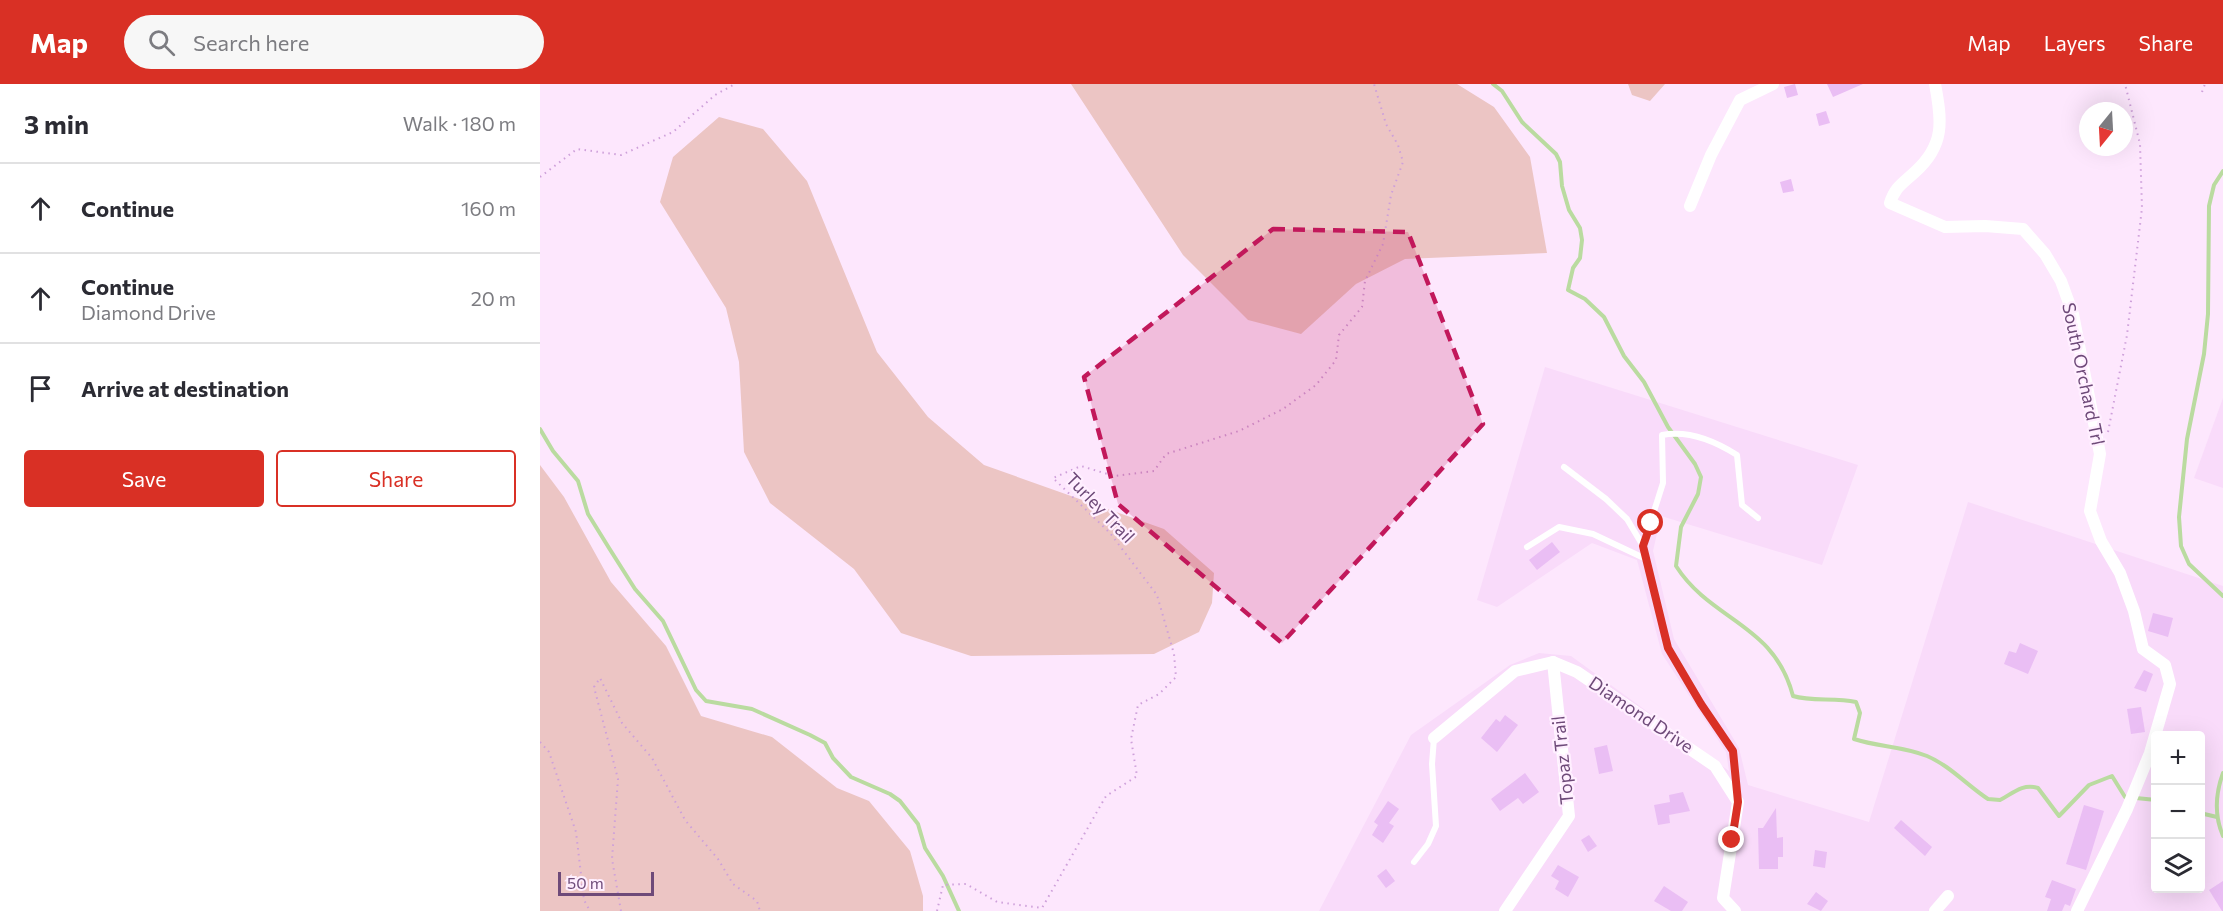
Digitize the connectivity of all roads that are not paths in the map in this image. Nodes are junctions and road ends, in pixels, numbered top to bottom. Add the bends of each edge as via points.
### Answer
1 (1773, 84) edge
2 (1935, 84) edge
3 (1689, 206) dead end
4 (1564, 467) dead end
5 (1758, 518) dead end
6 (1643, 546) junction
7 (1527, 547) dead end
8 (1646, 558) junction
9 (1553, 662) junction
10 (1434, 738) joint
11 (1738, 802) junction
12 (1414, 862) dead end
13 (1948, 896) dead end
14 (1505, 911) edge
15 (1735, 911) edge
16 (1935, 911) edge
17 (2077, 911) edge

1 - 3 street via 1740,100
2 - 17 street, South Orchard Trl via 1940,142 1916,171 1895,188 1890,204 1945,227 2023,230 2045,254 2061,281 2073,314 2100,454 2090,511 2120,573 2143,649 2165,665 2170,684 2150,753
4 - 6 lane via 1627,519
5 - 6 lane via 1742,505 1737,455 1723,446 1680,432 1662,435 1663,483
6 - 8 lane
7 - 8 lane via 1559,527 1593,534
8 - 11 lane via 1668,648 1733,751
9 - 10 street via 1515,671
9 - 11 street, Diamond Drive via 1577,672 1715,766
9 - 14 street, Topaz Trail via 1569,816
10 - 12 lane via 1436,826
11 - 15 street via 1724,898
13 - 16 street

